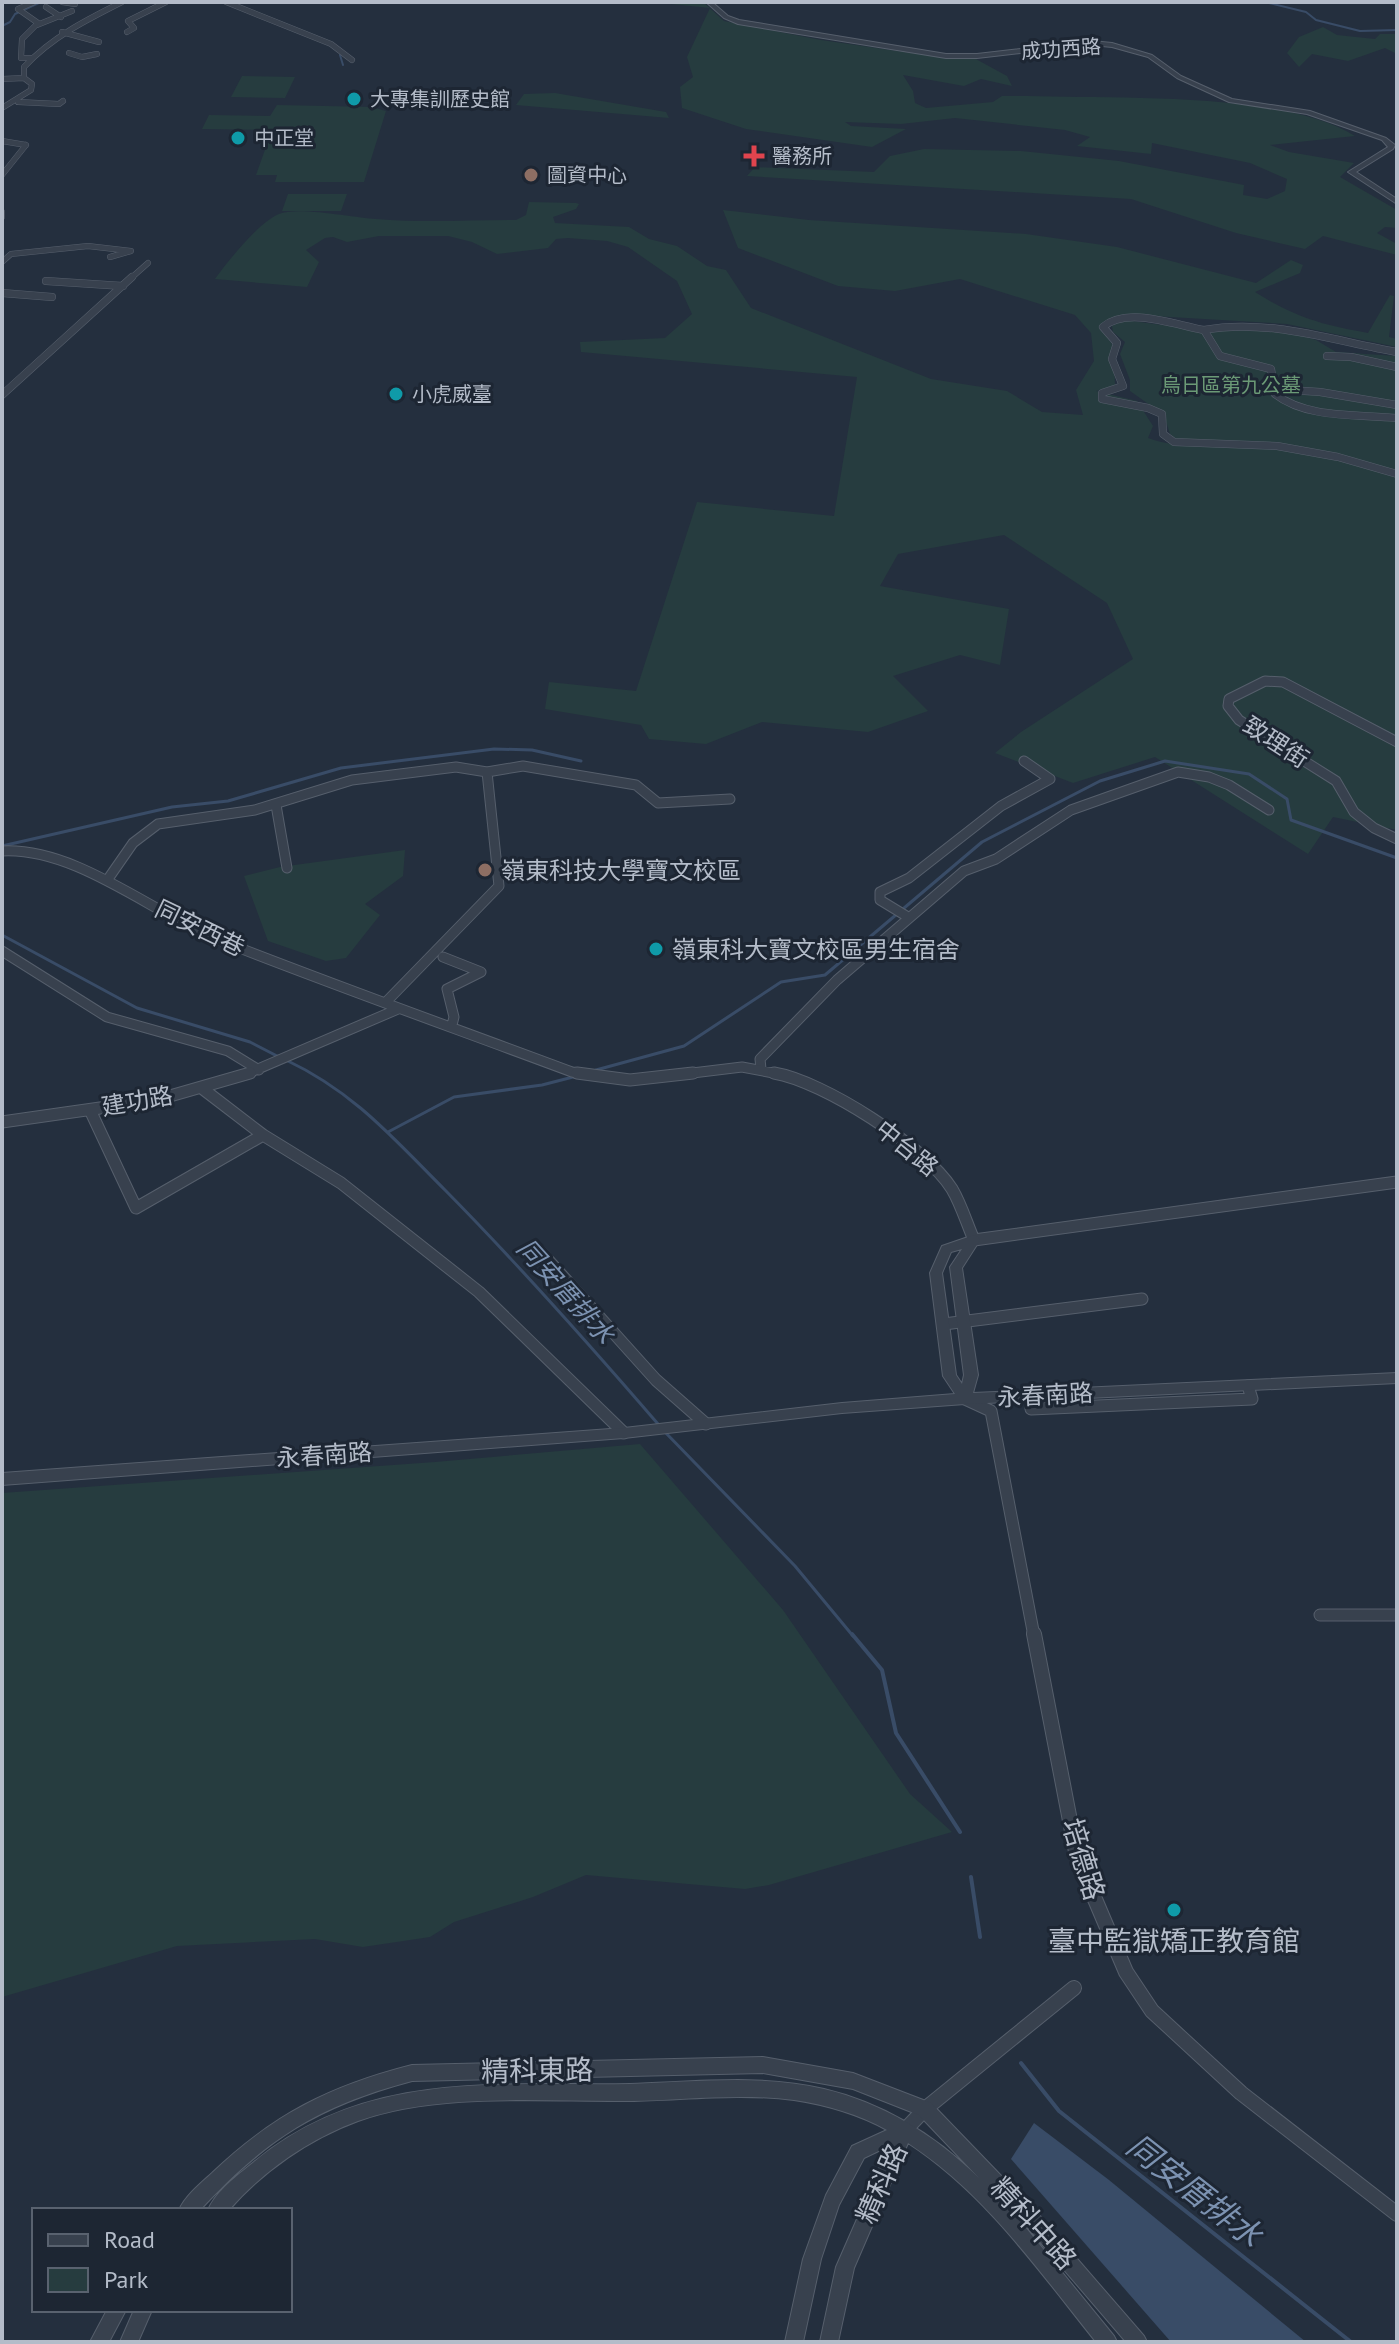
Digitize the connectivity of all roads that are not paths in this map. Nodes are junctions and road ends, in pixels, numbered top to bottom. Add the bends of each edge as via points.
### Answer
1 (34, 2) edge
2 (62, 2) edge
3 (122, 2) edge
4 (166, 2) edge
5 (226, 2) edge
6 (709, 2) edge
7 (46, 7) dead end
8 (61, 17) junction
9 (35, 26) junction
10 (48, 29) dead end
11 (60, 32) junction
12 (127, 32) dead end
13 (99, 42) dead end
14 (69, 53) dead end
15 (97, 54) dead end
16 (32, 58) junction
17 (352, 60) dead end
18 (24, 78) junction
19 (2, 79) edge
20 (63, 101) dead end
21 (16, 102) junction
22 (2, 108) edge
23 (2, 141) edge
24 (2, 175) edge
25 (1397, 202) edge
26 (110, 257) dead end
27 (2, 262) edge
28 (148, 263) dead end
29 (46, 281) dead end
30 (123, 286) junction
31 (2, 293) edge
32 (52, 297) dead end
33 (1204, 330) junction
34 (1397, 352) edge
35 (1327, 356) dead end
36 (1397, 367) edge
37 (1274, 389) junction
38 (2, 395) edge
39 (1397, 405) edge
40 (1397, 418) edge
41 (1397, 474) edge
42 (1397, 742) edge
43 (1024, 761) dead end
44 (487, 772) junction
45 (730, 799) dead end
46 (276, 805) junction
47 (1269, 810) dead end
48 (1397, 839) edge
49 (2, 851) edge
50 (287, 868) dead end
51 (108, 879) junction
52 (908, 917) junction
53 (2, 951) edge
54 (443, 957) dead end
55 (386, 1002) junction
56 (398, 1009) junction
57 (452, 1025) junction
58 (264, 1068) junction
59 (761, 1069) junction
60 (203, 1089) junction
61 (90, 1110) junction
62 (2, 1122) edge
63 (263, 1135) junction
64 (1397, 1182) edge
65 (974, 1240) junction
66 (540, 1251) dead end
67 (1142, 1299) dead end
68 (963, 1323) junction
69 (944, 1324) junction
70 (1397, 1378) edge
71 (1248, 1386) junction
72 (965, 1399) junction
73 (1031, 1409) dead end
74 (700, 1424) junction
75 (624, 1433) junction
76 (2, 1479) edge
77 (1320, 1615) dead end
78 (1397, 1615) edge
79 (1074, 1988) dead end
80 (925, 2109) junction
81 (905, 2130) junction
82 (190, 2208) edge
83 (219, 2208) edge
84 (1397, 2214) edge
85 (116, 2312) edge
86 (142, 2312) edge
87 (99, 2342) edge
88 (129, 2342) edge
89 (794, 2342) edge
90 (829, 2342) edge
91 (1108, 2342) edge
92 (1138, 2342) edge

1 - 9 street via 18,9
2 - 8 street via 74,7
3 - 11 street
4 - 12 street via 128,21 134,28
5 - 17 street via 331,44
6 - 25 street, 成功西路 via 738,22 932,54 977,56 1092,43 1142,53 1231,101 1308,112 1384,139 1391,148 1351,172
7 - 8 street
8 - 9 street
9 - 10 street
9 - 16 street via 22,39 21,58
11 - 13 street
11 - 16 street
14 - 15 street
16 - 18 street via 24,67
18 - 19 street
18 - 21 street via 31,90
20 - 21 street
21 - 22 street
23 - 24 street via 26,145
26 - 27 street via 131,251 83,247 11,254
28 - 30 street
29 - 30 street
30 - 38 street
31 - 32 street
33 - 34 street via 1276,326
33 - 37 street via 1220,356 1271,369
33 - 41 street via 1129,317 1112,319 1103,327 1117,343 1112,359 1123,386 1102,393 1102,399 1156,410 1162,414 1163,434 1182,445 1277,446
35 - 36 street
37 - 39 street via 1313,389
37 - 40 street via 1279,399 1302,408
42 - 48 street, 致理街 via 1283,682 1265,681 1229,699 1239,720 1336,781 1354,812
43 - 52 street via 1050,779 1001,806 909,878 880,892 880,900
44 - 45 street via 523,766 636,785 665,804
44 - 46 street via 456,767 352,780
44 - 55 street via 499,886
46 - 50 street
46 - 51 street via 158,824 133,843
47 - 52 street via 1209,777 1178,772 1152,779 1071,810 996,859 964,871
49 - 51 street, 同安西巷 via 37,854
51 - 55 street, 同安西巷 via 215,938
52 - 59 street via 780,1036 760,1059
53 - 58 street via 107,1017 228,1051
54 - 57 street via 481,972 447,989
55 - 56 street, 同安西巷
56 - 57 street, 中台路
56 - 58 street, 建功路
57 - 59 street, 中台路 via 544,1063 604,1079
58 - 60 street, 建功路
59 - 65 street, 中台路 via 838,1097 927,1158 952,1189
60 - 61 street, 建功路
60 - 63 street
61 - 62 street, 建功路
61 - 63 street via 136,1208
63 - 75 street via 341,1183 479,1292
64 - 65 street
65 - 68 street via 956,1267
65 - 69 street, 培德路 via 946,1249 939,1260 936,1273
66 - 74 street
67 - 68 street
68 - 69 street
68 - 72 street via 971,1375
69 - 72 street, 培德路 via 950,1376
70 - 71 street, 永春南路
71 - 72 street, 永春南路
71 - 73 street via 1252,1399
72 - 74 street, 永春南路
72 - 84 street, 培德路 via 991,1411 1077,1857 1126,1972 1152,2011 1241,2093
74 - 75 street, 永春南路
75 - 76 street, 永春南路
77 - 78 street
79 - 80 street
80 - 81 street
80 - 82 street, 精科東路 via 853,2081 763,2065 412,2073 343,2091 262,2137
80 - 92 street, 精科中路 via 1035,2223
81 - 83 street, 精科東路 via 849,2103 777,2090 423,2100 362,2111 299,2139
81 - 89 street, 精科路 via 858,2152 832,2201 812,2259
81 - 90 street, 精科路 via 845,2267
81 - 91 street, 精科中路 via 967,2178
85 - 87 street
86 - 88 street

